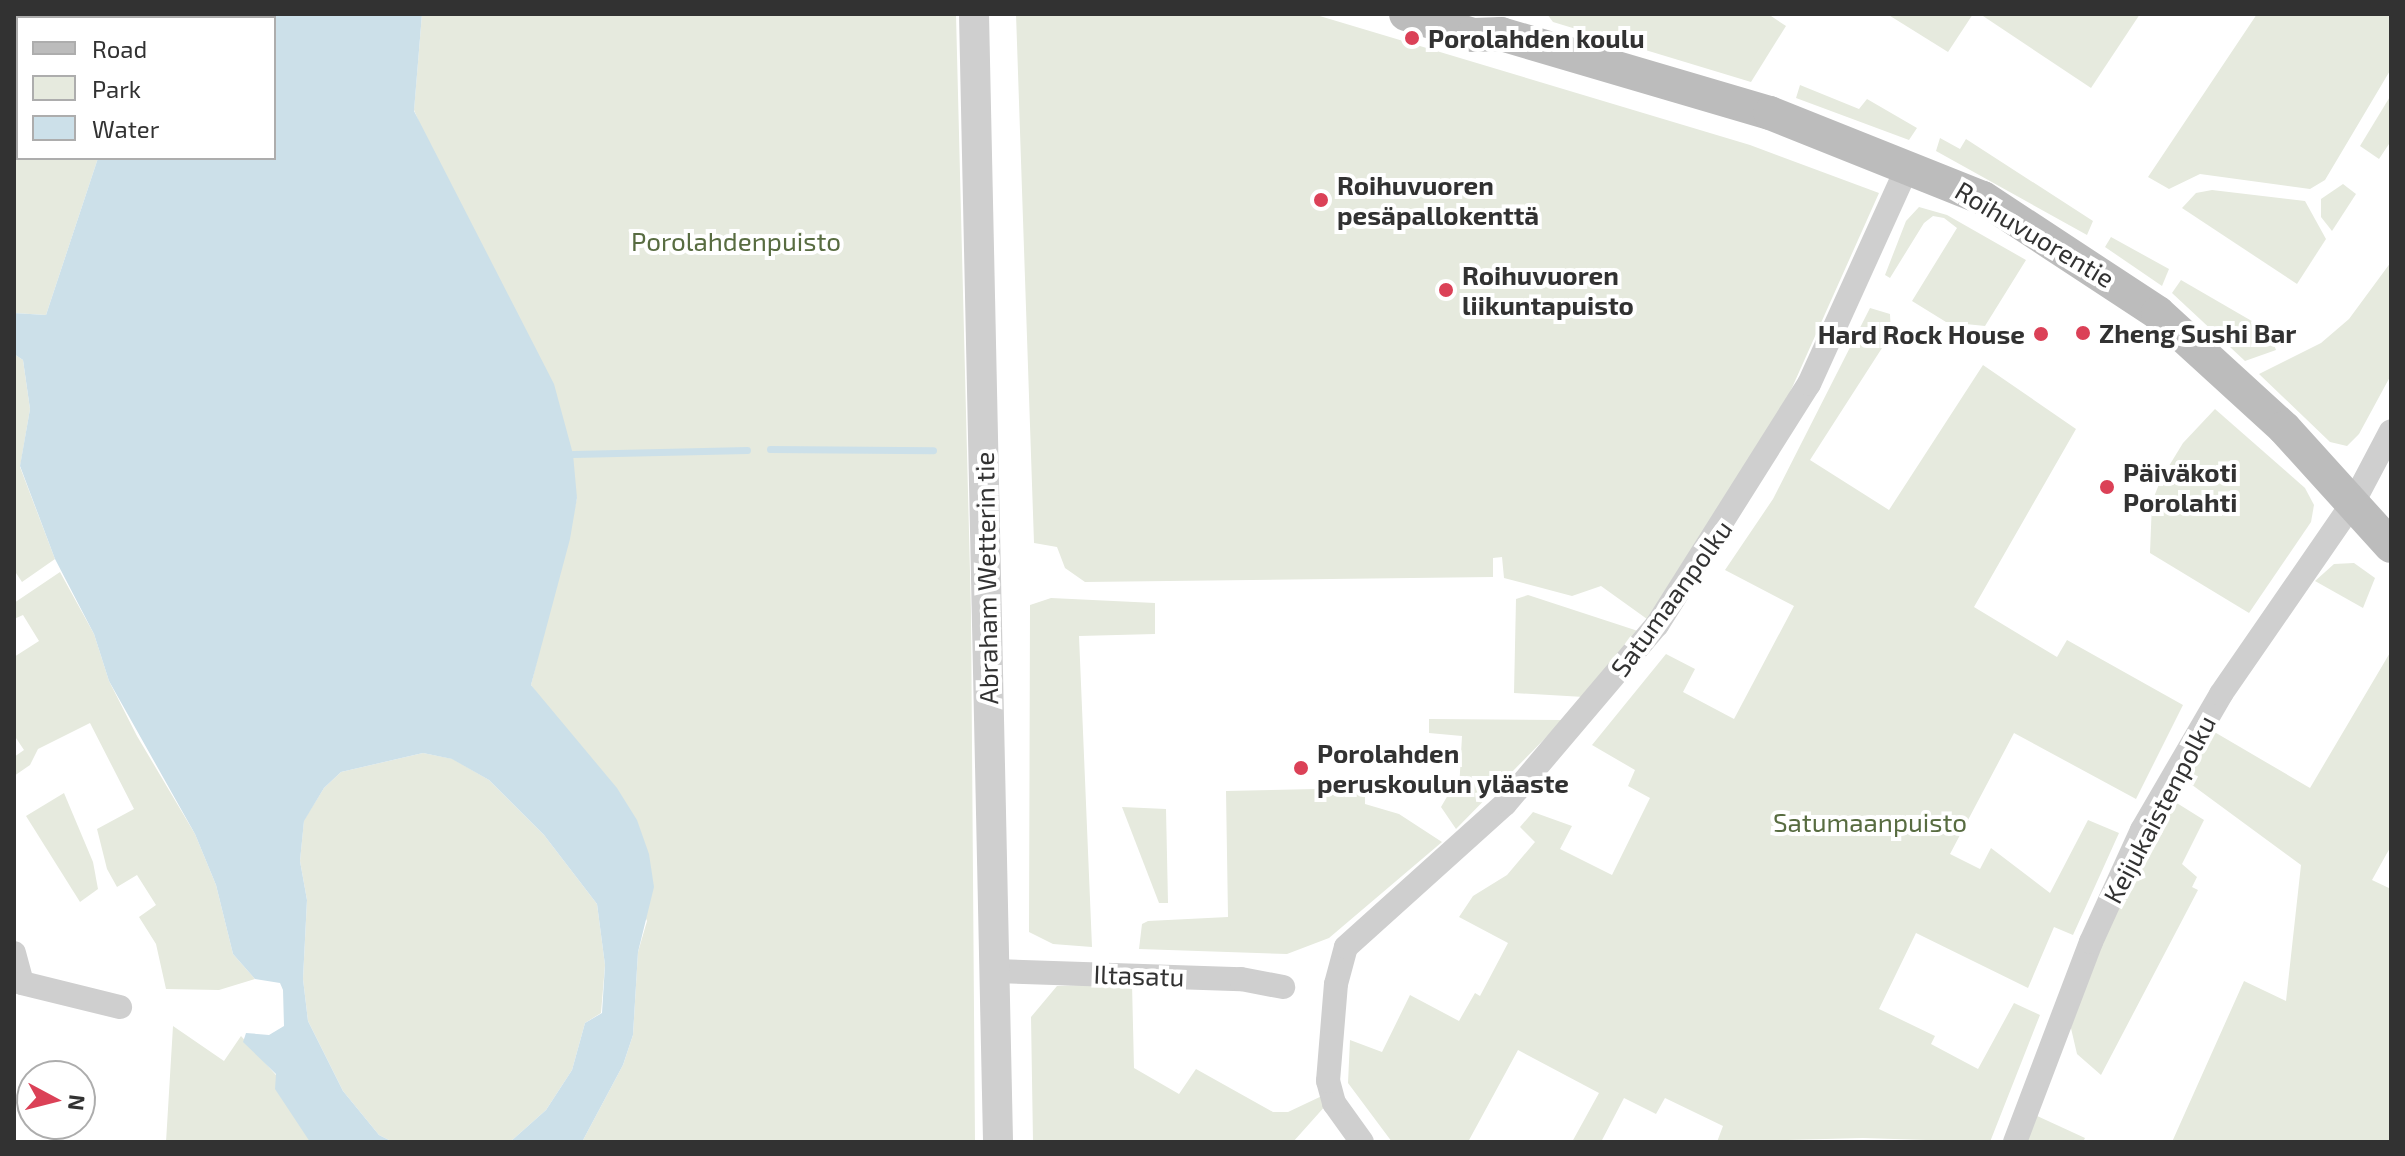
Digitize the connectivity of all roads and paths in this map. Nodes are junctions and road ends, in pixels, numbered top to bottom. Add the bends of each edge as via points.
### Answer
1 (974, 14) edge
2 (1406, 14) edge
3 (1497, 21) edge
4 (1908, 166) junction
5 (2391, 431) edge
6 (2353, 503) junction
7 (2391, 546) edge
8 (14, 953) edge
9 (995, 971) junction
10 (1283, 987) dead end
11 (18, 993) edge
12 (120, 1007) dead end
13 (998, 1142) edge
14 (1362, 1142) edge
15 (2015, 1142) edge

1 - 9 street, Abraham Wetterin tie
2 - 3 main road, Roihuvuorentie via 1473,35
3 - 4 main road, Roihuvuorentie via 1793,121
4 - 6 main road, Roihuvuorentie via 1983,198 2139,298 2232,379
4 - 14 street, Satumaanpolku via 1809,384 1746,492 1657,625 1505,804 1350,942 1341,962 1328,1081 1334,1103
5 - 6 street, Keijukaistenpolku
6 - 7 main road, Roihuvuorentie
6 - 15 street, Keijukaistenpolku via 2221,694 2142,830 2091,942
8 - 11 street
9 - 10 street, Iltasatu via 1241,979
9 - 13 street, Abraham Wetterin tie
11 - 12 street

